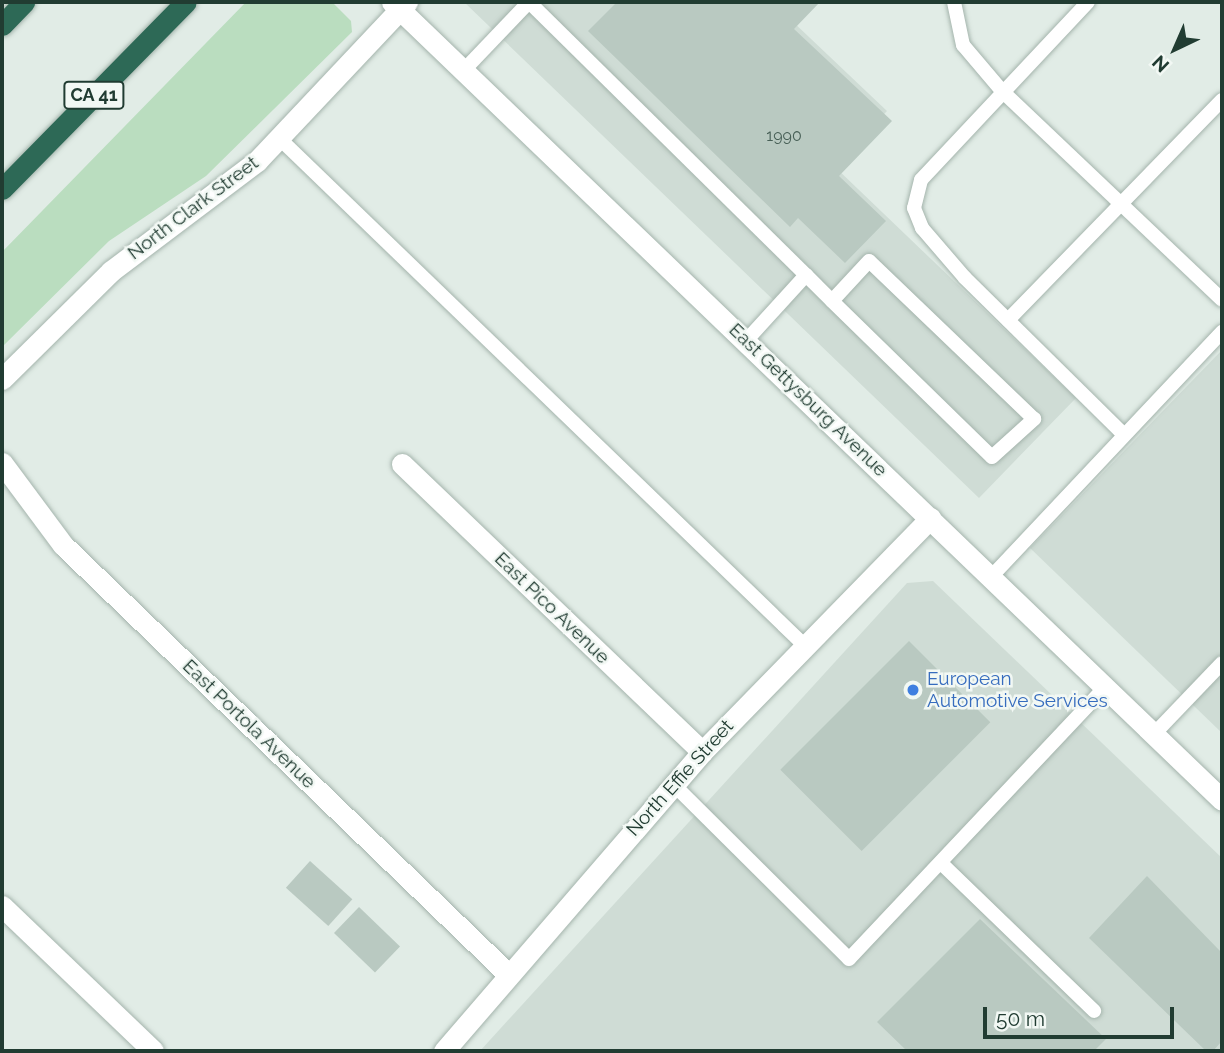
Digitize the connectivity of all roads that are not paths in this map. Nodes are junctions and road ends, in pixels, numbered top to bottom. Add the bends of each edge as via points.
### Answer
1 (24, 2) edge
2 (186, 2) edge
3 (954, 2) edge
4 (1088, 2) edge
5 (528, 3) edge
6 (400, 4) edge
7 (2, 25) edge
8 (464, 69) junction
9 (1002, 91) junction
10 (1222, 100) edge
11 (279, 138) junction
12 (2, 189) edge
13 (1121, 204) junction
14 (806, 275) junction
15 (1222, 300) edge
16 (832, 301) junction
17 (1008, 320) junction
18 (1222, 332) edge
19 (746, 341) junction
20 (2, 379) edge
21 (1124, 435) junction
22 (2, 463) edge
23 (402, 464) dead end
24 (930, 518) junction
25 (991, 577) junction
26 (805, 646) junction
27 (1219, 673) edge
28 (1106, 686) junction
29 (1154, 734) junction
30 (702, 752) junction
31 (673, 784) junction
32 (1222, 800) edge
33 (942, 863) junction
34 (2, 906) edge
35 (508, 974) junction
36 (1094, 1011) dead end
37 (153, 1051) edge
38 (444, 1051) edge

1 - 7 highway
2 - 12 highway, CA 41
3 - 9 lane via 963,45
4 - 9 lane
5 - 8 lane
5 - 14 lane
6 - 8 street, East Gettysburg Avenue
6 - 11 street, North Clark Street
8 - 19 street, East Gettysburg Avenue
9 - 13 lane
9 - 17 lane via 921,180 914,208 922,228
10 - 13 lane
11 - 20 street, North Clark Street via 224,188 111,271
11 - 26 lane
13 - 15 lane
13 - 17 lane
14 - 16 lane
14 - 19 lane
16 - 16 lane via 992,457 1034,419 869,261
17 - 21 lane
18 - 21 lane
19 - 24 street, East Gettysburg Avenue
21 - 25 lane
22 - 35 street, East Portola Avenue via 63,545
23 - 30 street, East Pico Avenue
24 - 25 street, East Gettysburg Avenue
24 - 26 street, North Effie Street
25 - 28 street, East Gettysburg Avenue
26 - 30 street, North Effie Street
27 - 29 lane
28 - 29 street, East Gettysburg Avenue
28 - 33 lane
29 - 32 street, East Gettysburg Avenue
30 - 31 street, North Effie Street
31 - 33 lane via 849,960
31 - 35 street, North Effie Street
33 - 36 lane
34 - 37 street
35 - 38 street, North Effie Street

